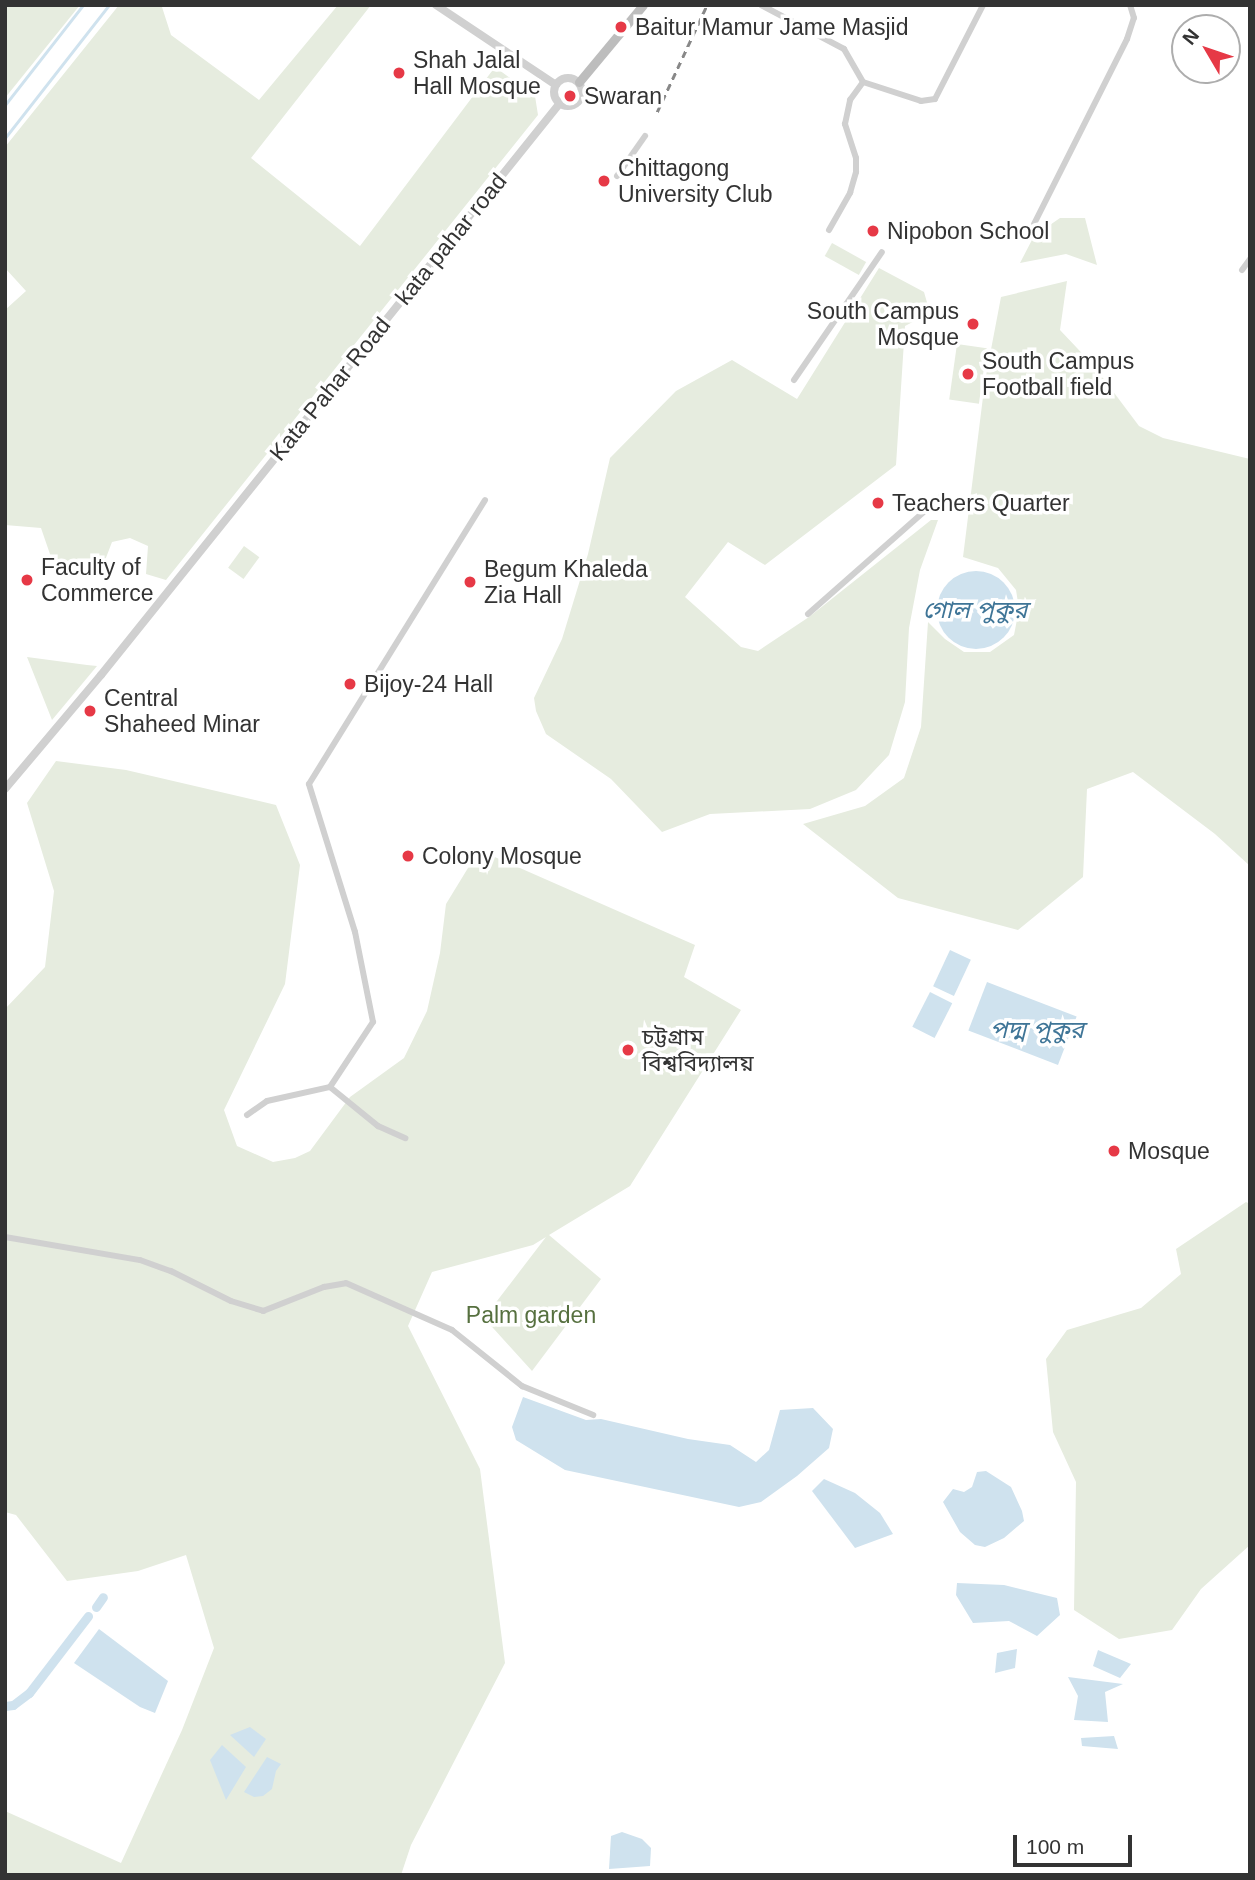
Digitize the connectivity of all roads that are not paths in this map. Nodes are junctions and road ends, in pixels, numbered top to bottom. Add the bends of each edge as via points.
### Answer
1 (436, 5) edge
2 (643, 5) edge
3 (761, 5) edge
4 (983, 5) edge
5 (1130, 5) edge
6 (579, 82) junction
7 (863, 82) junction
8 (556, 85) junction
9 (560, 103) junction
10 (549, 116) dead end
11 (645, 136) dead end
12 (617, 176) dead end
13 (1034, 224) dead end
14 (830, 230) dead end
15 (882, 252) dead end
16 (1250, 259) edge
17 (1242, 270) dead end
18 (794, 380) dead end
19 (944, 494) dead end
20 (485, 500) dead end
21 (808, 614) dead end
22 (133, 635) junction
23 (5, 789) edge
24 (330, 1087) junction
25 (247, 1115) dead end
26 (405, 1138) dead end
27 (5, 1237) edge
28 (593, 1415) dead end

1 - 8 street
2 - 6 main road
3 - 7 street via 844,49
4 - 7 street via 935,99 921,101
5 - 13 street via 1135,18 1128,39
6 - 8 street via 566,78
6 - 9 street via 580,100 572,105
7 - 14 street via 850,100 845,124 856,172
8 - 9 street via 554,93
9 - 22 street, Kata Pahar Road
10 - 22 street, kata pahar road
11 - 12 street
15 - 18 street
16 - 17 street
19 - 21 street
20 - 24 street via 309,784 355,932 373,1022
22 - 23 street, kata pahar road
24 - 25 street via 267,1101
24 - 26 street via 378,1126
27 - 28 street via 140,1260 263,1311 346,1283 452,1330 522,1386

